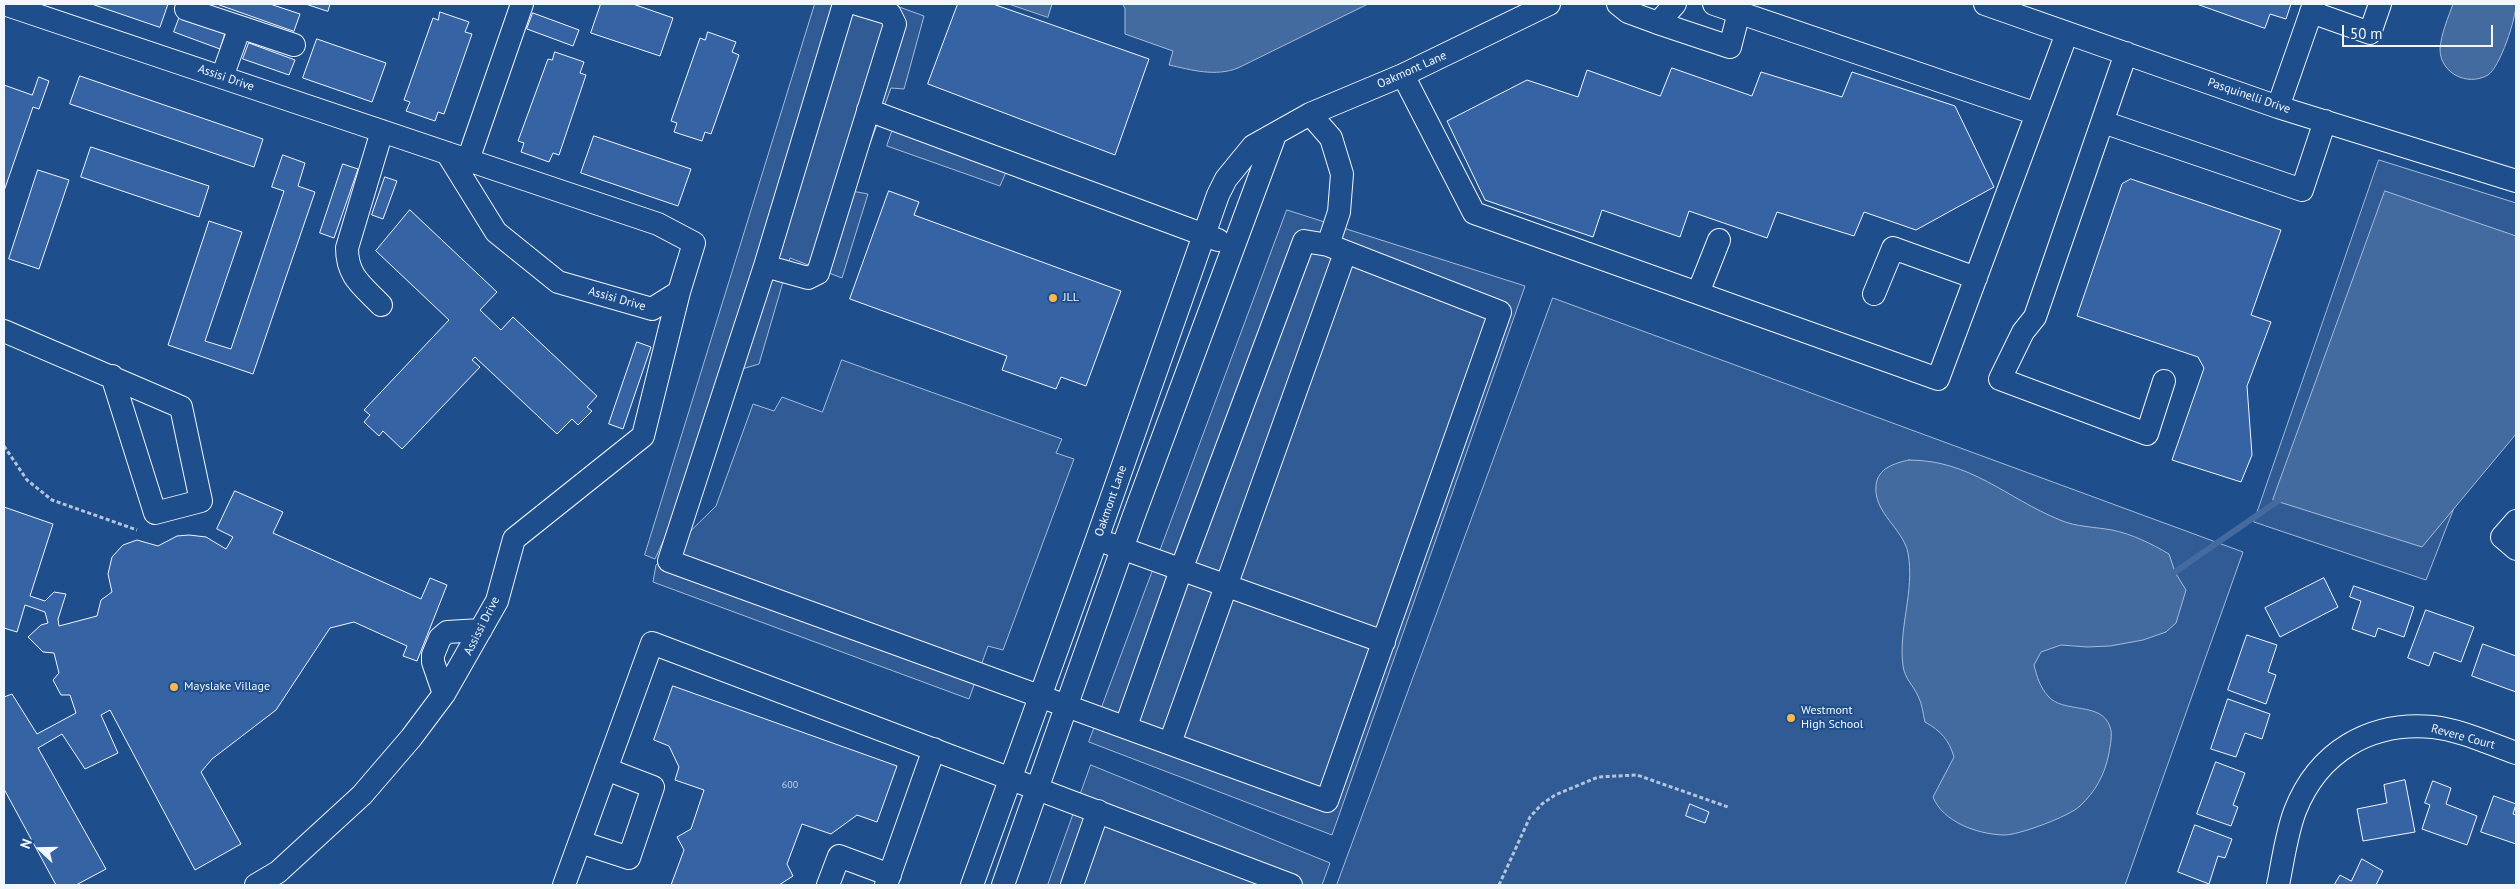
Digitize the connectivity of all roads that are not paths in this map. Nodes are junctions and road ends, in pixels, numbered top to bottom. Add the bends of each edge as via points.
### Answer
1 (522, 4) edge
2 (844, 4) edge
3 (857, 4) edge
4 (1549, 4) edge
5 (1618, 4) edge
6 (1675, 4) edge
7 (1714, 4) edge
8 (1985, 4) edge
9 (2380, 4) edge
10 (5, 8) edge
11 (2313, 8) edge
12 (186, 9) dead end
13 (1740, 12) junction
14 (1658, 24) junction
15 (240, 26) junction
16 (2067, 33) junction
17 (294, 45) dead end
18 (2126, 54) junction
19 (1403, 75) junction
20 (222, 77) junction
21 (2278, 107) junction
22 (868, 110) junction
23 (1310, 114) junction
24 (2037, 114) junction
25 (2325, 121) junction
26 (2102, 122) junction
27 (382, 132) junction
28 (1275, 136) junction
29 (457, 157) junction
30 (2516, 181) edge
31 (1204, 234) junction
32 (1719, 240) dead end
33 (1232, 246) junction
34 (1336, 249) junction
35 (765, 266) junction
36 (1976, 278) junction
37 (680, 292) junction
38 (1698, 293) junction
39 (1874, 294) dead end
40 (381, 305) dead end
41 (4, 330) edge
42 (112, 376) junction
43 (2164, 381) dead end
44 (2516, 521) edge
45 (1097, 539) junction
46 (1122, 548) junction
47 (2516, 549) edge
48 (1181, 570) junction
49 (1226, 586) junction
50 (482, 630) junction
51 (1384, 642) junction
52 (444, 694) junction
53 (1041, 695) junction
54 (1067, 704) junction
55 (1126, 726) junction
56 (1170, 743) junction
57 (934, 749) junction
58 (2516, 753) edge
59 (606, 769) junction
60 (1009, 778) junction
61 (1037, 788) junction
62 (1098, 811) junction
63 (580, 842) junction
64 (888, 880) edge
65 (256, 885) edge
66 (564, 885) edge
67 (828, 885) edge
68 (972, 885) edge
69 (1003, 885) edge
70 (1072, 885) edge
71 (1292, 885) edge
72 (2278, 885) edge

1 - 29 street
2 - 35 street
3 - 22 street via 890,14 895,24
4 - 19 street, Oakmont Lane
5 - 14 street via 1628,12
6 - 14 street
7 - 13 street
8 - 16 street, Pasquinelli Drive
9 - 11 street via 2370,32
10 - 20 street, Assisi Drive
11 - 21 street
12 - 15 street
13 - 14 street via 1730,47
13 - 24 street
15 - 17 street
15 - 20 street
16 - 18 street, Pasquinelli Drive
16 - 24 street
18 - 21 street, Pasquinelli Drive
18 - 26 street
19 - 23 street, Oakmont Lane
19 - 38 street via 1474,212
20 - 27 street, Assisi Drive
21 - 25 street, Pasquinelli Drive
22 - 31 street
22 - 35 street via 818,273 808,278
23 - 28 street, Oakmont Lane
23 - 34 street via 1331,138 1342,174
24 - 36 street
25 - 26 street via 2302,190
25 - 30 street, Pasquinelli Drive
26 - 43 street via 2035,317 2023,332 2000,379 2147,434
27 - 29 street, Assisi Drive
27 - 40 street via 346,248 347,264 354,277
28 - 31 street, Oakmont Lane via 1253,146 1236,165 1218,195
28 - 33 street
29 - 37 street, Assisi Drive via 496,232 558,282 652,310
29 - 37 street, Assisi Drive via 658,224 694,243
31 - 33 street
31 - 45 street, Oakmont Lane
32 - 38 street
33 - 46 street
34 - 48 street via 1304,241
34 - 49 street
34 - 51 street via 1500,312
35 - 53 street via 670,561
36 - 38 street via 1938,380
36 - 39 street via 1893,248
37 - 50 street, Assissi Drive via 643,436 514,539 497,601
41 - 42 street
42 - 42 street via 181,407 201,501 155,513
44 - 47 street via 2502,537
45 - 46 street
45 - 53 street, Oakmont Lane
46 - 48 street
46 - 54 street
48 - 49 street
48 - 55 street
49 - 51 street
49 - 56 street
50 - 52 street, Assissi Drive
50 - 52 street via 448,632 440,638 433,662
51 - 56 street via 1327,801
52 - 65 street, Assissi Drive via 362,794 278,872
53 - 54 street
53 - 60 street, Oakmont Lane
54 - 55 street
54 - 61 street
55 - 56 street
57 - 59 street via 652,643
57 - 60 street
57 - 64 street
58 - 72 street, Revere Court via 2434,727 2379,730 2351,742 2317,774 2295,810
59 - 63 street
59 - 63 street via 653,787 629,858
60 - 61 street
60 - 68 street, Oakmont Lane
61 - 62 street
61 - 69 street
62 - 70 street
62 - 71 street
63 - 66 street
64 - 67 street via 839,856

